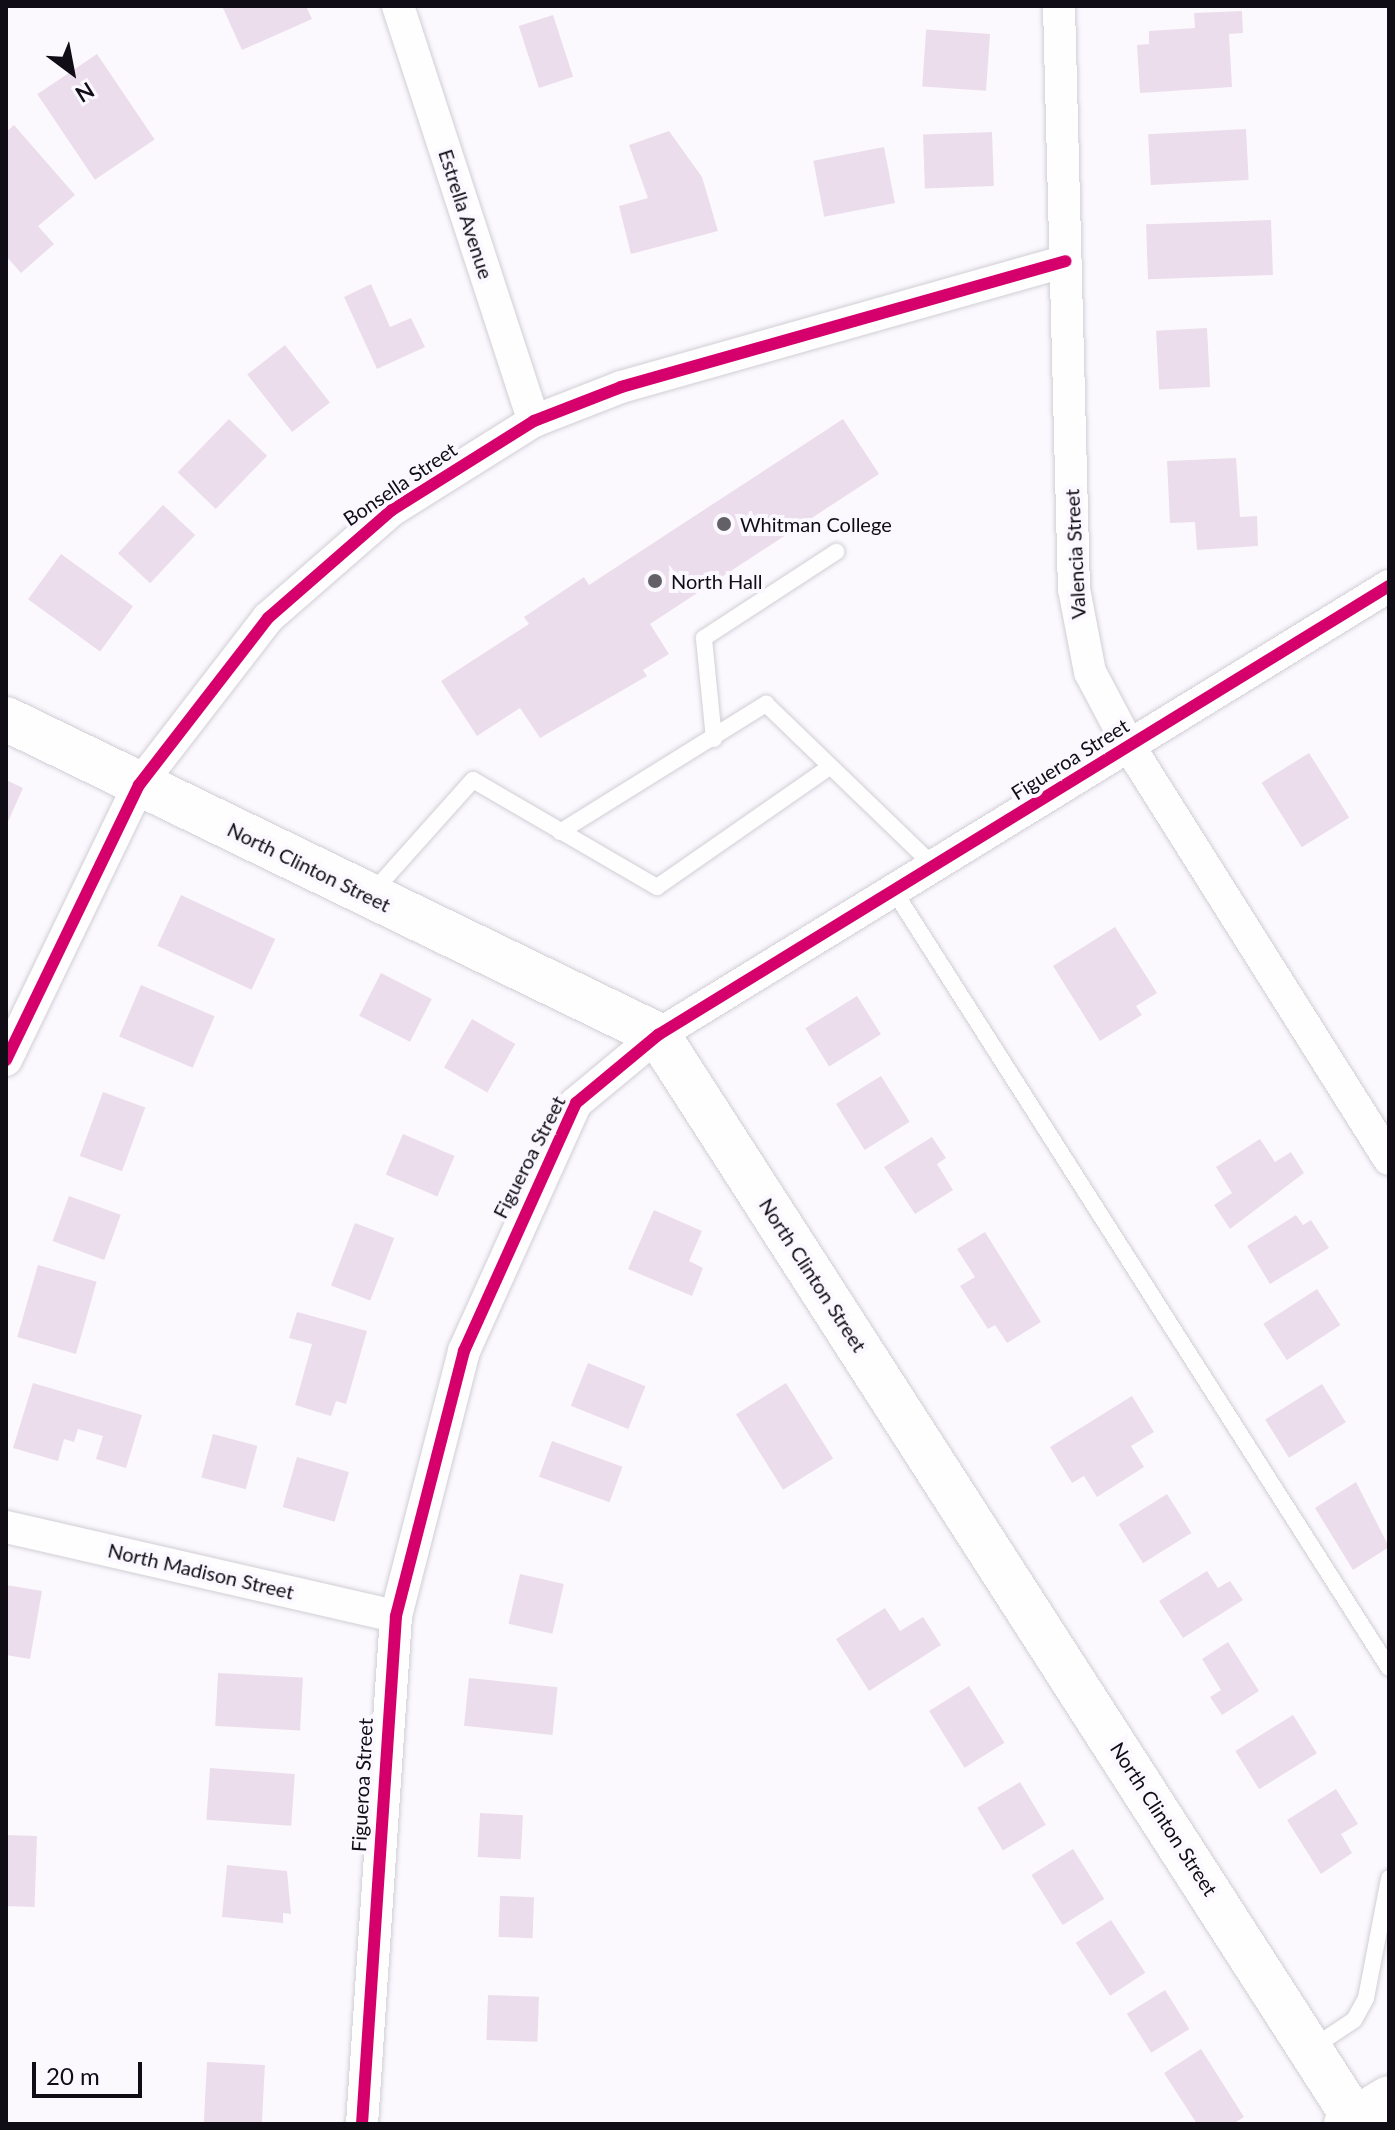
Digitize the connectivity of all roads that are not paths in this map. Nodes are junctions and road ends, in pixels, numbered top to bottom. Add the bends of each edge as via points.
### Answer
1 (398, 6) edge
2 (1059, 6) edge
3 (1066, 261) junction
4 (534, 421) junction
5 (836, 552) dead end
6 (1389, 586) edge
7 (6, 719) edge
8 (714, 739) junction
9 (1129, 746) junction
10 (828, 768) junction
11 (139, 785) junction
12 (560, 832) junction
13 (934, 866) junction
14 (894, 891) junction
15 (369, 896) junction
16 (658, 1035) junction
17 (6, 1060) edge
18 (1389, 1159) edge
19 (6, 1527) edge
20 (396, 1616) junction
21 (1389, 1668) edge
22 (1389, 1878) edge
23 (1312, 2048) junction
24 (1362, 2116) edge
25 (362, 2124) edge

1 - 4 street, Estrella Avenue
2 - 3 street, Valencia Street
3 - 4 street, Bonsella Street via 938,303 702,361
3 - 9 street, Valencia Street via 1078,630 1090,672
4 - 11 street, Bonsella Street via 328,558 214,679
5 - 8 lane via 704,638
6 - 9 street, Figueroa Street
7 - 11 main road, North Clinton Street
8 - 10 lane via 766,704
8 - 12 lane
9 - 13 street, Figueroa Street
9 - 18 street, Valencia Street
10 - 12 lane via 657,887
10 - 13 lane
11 - 15 main road, North Clinton Street
11 - 17 street, Bonsella Street
12 - 15 lane via 473,780
13 - 14 street, Figueroa Street
14 - 16 street, Figueroa Street
14 - 21 lane
15 - 16 main road, North Clinton Street
16 - 20 street, Figueroa Street via 576,1103 537,1177 464,1351
16 - 23 main road, North Clinton Street
19 - 20 street, North Madison Street
20 - 25 street, Figueroa Street
22 - 23 lane via 1366,1998 1354,2020
23 - 24 main road, North Clinton Street

